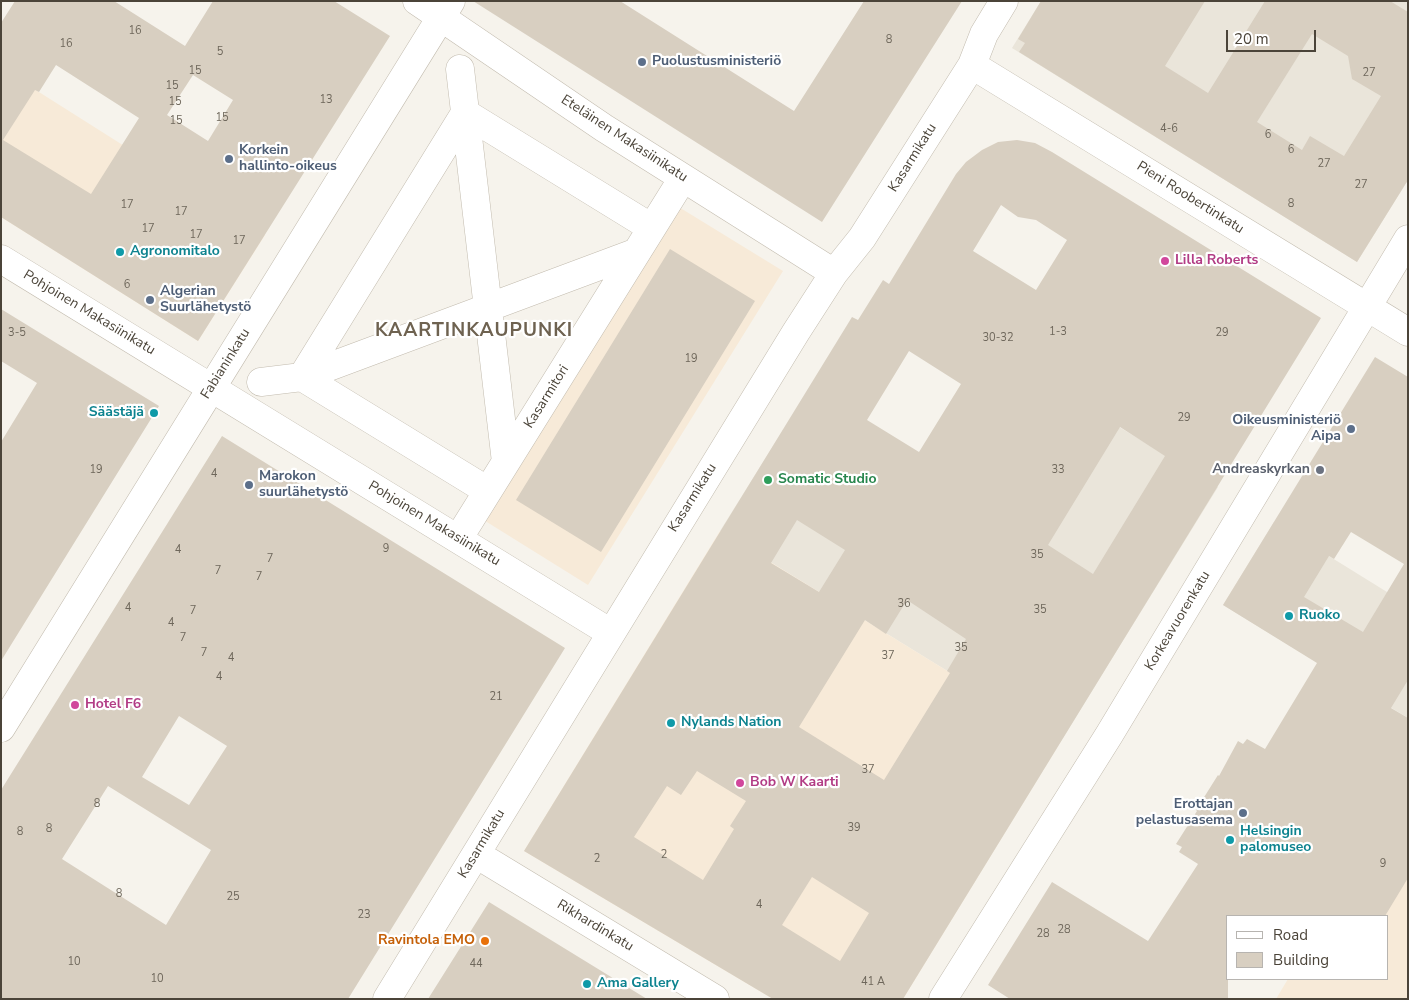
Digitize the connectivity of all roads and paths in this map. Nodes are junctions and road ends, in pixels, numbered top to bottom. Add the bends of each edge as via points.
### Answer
1 (417, 1) edge
2 (1004, 1) edge
3 (446, 10) edge
4 (972, 64) junction
5 (460, 69) dead end
6 (465, 113) junction
7 (683, 178) junction
8 (652, 228) junction
9 (1408, 239) edge
10 (637, 252) junction
11 (1, 259) edge
12 (834, 273) junction
13 (1366, 307) junction
14 (488, 308) junction
15 (1408, 332) edge
16 (302, 377) junction
17 (261, 382) dead end
18 (211, 388) junction
19 (506, 462) junction
20 (488, 491) junction
21 (458, 539) junction
22 (611, 632) junction
23 (1, 728) edge
24 (476, 854) junction
25 (946, 998) edge
26 (387, 999) edge
27 (715, 999) edge

1 - 3 street, Eteläinen Makasiinikatu
2 - 4 street, Kasarmikatu via 984,34
3 - 7 street, Eteläinen Makasiinikatu via 604,128
3 - 18 street, Fabianinkatu
4 - 12 street, Kasarmikatu via 862,238
4 - 13 street, Pieni Roobertinkatu
5 - 6 street
6 - 8 street
6 - 14 street
6 - 16 street
7 - 8 street, Kasarmitori
7 - 12 street, Eteläinen Makasiinikatu
8 - 10 street, Kasarmitori
9 - 13 street, Korkeavuorenkatu
10 - 14 street
10 - 19 street, Kasarmitori
11 - 18 street, Pohjoinen Makasiinikatu
12 - 22 street, Kasarmikatu
13 - 15 street, Pieni Roobertinkatu
13 - 25 street, Korkeavuorenkatu via 1109,735
14 - 16 street
14 - 19 street
16 - 17 street
16 - 20 street
18 - 21 street, Pohjoinen Makasiinikatu
18 - 23 street, Fabianinkatu
19 - 20 street, Kasarmitori
20 - 21 street, Kasarmitori
21 - 22 street, Pohjoinen Makasiinikatu
22 - 24 street, Kasarmikatu
24 - 26 street, Kasarmikatu
24 - 27 street, Rikhardinkatu

